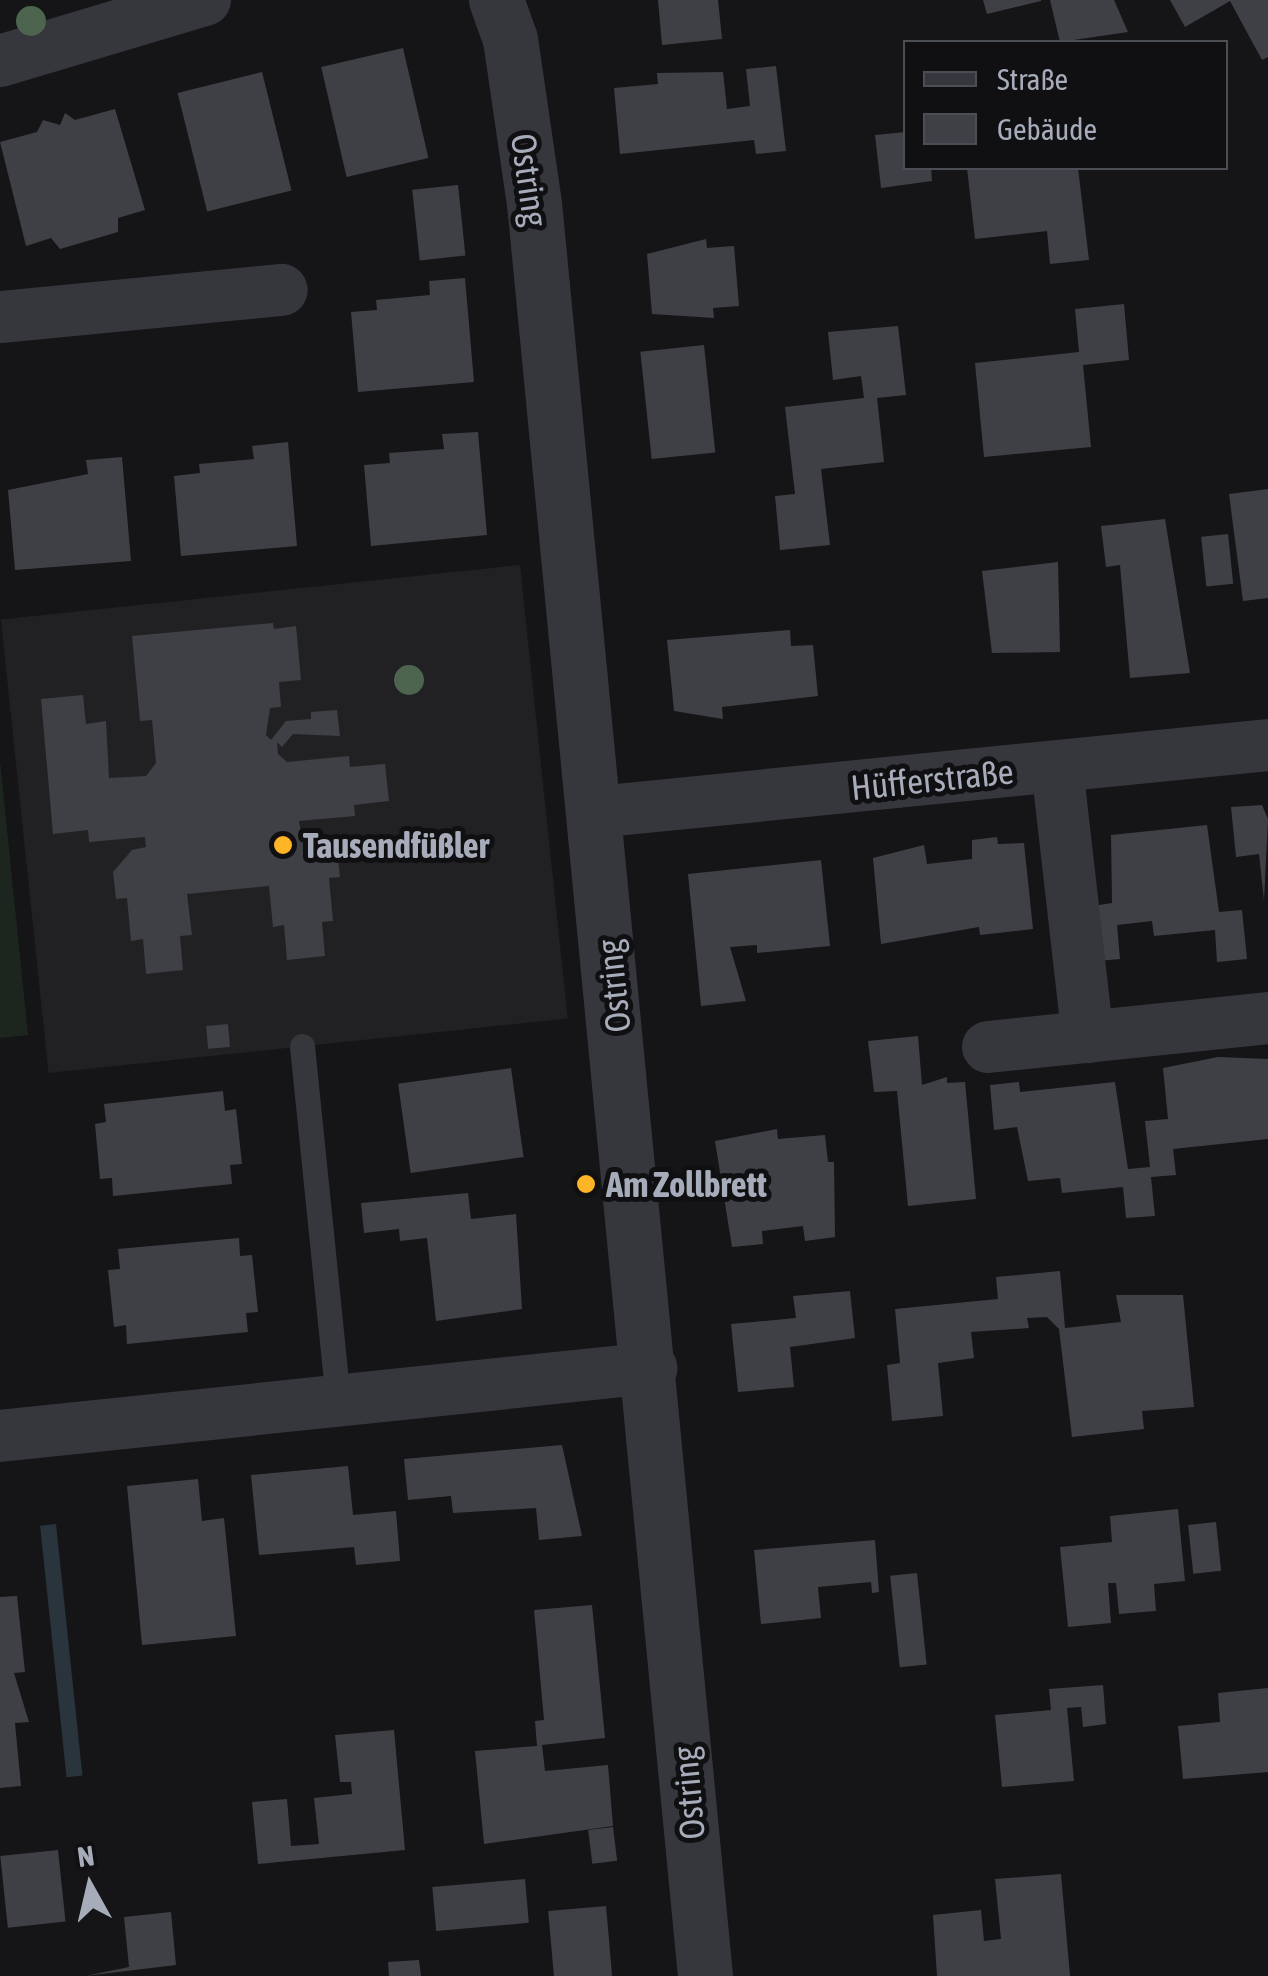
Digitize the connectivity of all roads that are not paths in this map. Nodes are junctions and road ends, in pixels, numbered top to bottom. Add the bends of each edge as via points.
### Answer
1 (205, 0) edge
2 (496, 0) edge
3 (0, 61) edge
4 (282, 290) dead end
5 (0, 317) edge
6 (1268, 745) edge
7 (1057, 767) junction
8 (596, 812) junction
9 (1268, 1018) edge
10 (1088, 1037) junction
11 (302, 1046) dead end
12 (988, 1047) dead end
13 (650, 1368) junction
14 (338, 1402) junction
15 (0, 1436) edge
16 (705, 1976) edge

1 - 3 street
2 - 8 street, Ostring via 510,39 534,203
4 - 5 street
6 - 7 street, Hüfferstraße
7 - 8 street, Hüfferstraße
7 - 10 street
8 - 13 street, Ostring
9 - 10 street
10 - 12 street
11 - 14 lane
13 - 14 street
13 - 16 street, Ostring
14 - 15 street

